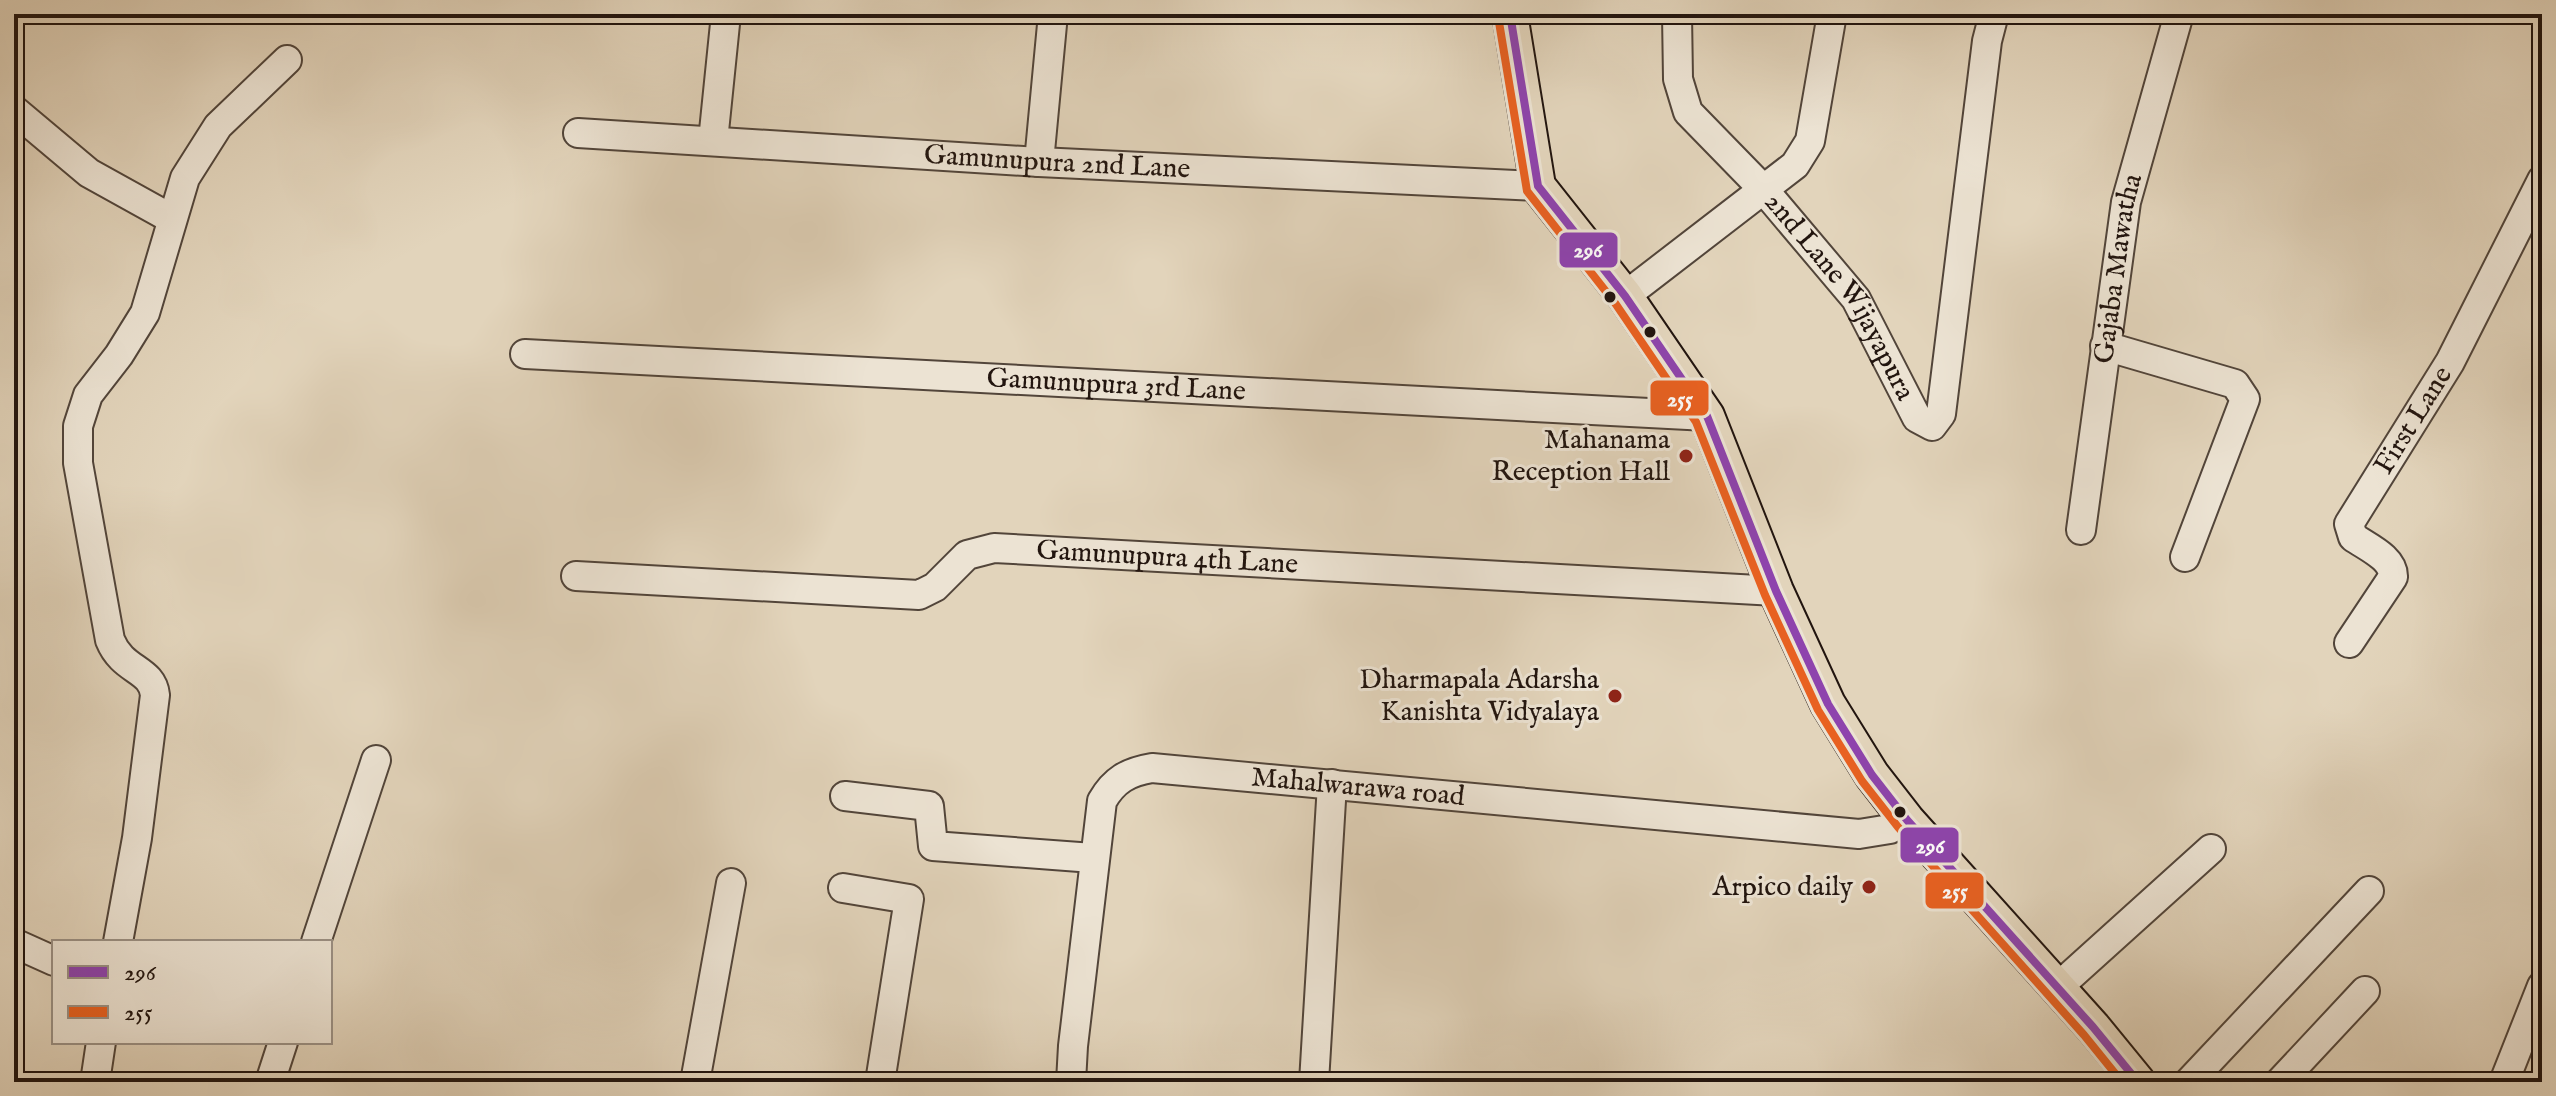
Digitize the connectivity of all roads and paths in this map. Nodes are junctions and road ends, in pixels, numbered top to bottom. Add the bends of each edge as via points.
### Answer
1 (726, 14) edge
2 (1053, 14) edge
3 (1510, 14) edge
4 (1677, 14) edge
5 (1832, 14) edge
6 (1994, 14) edge
7 (2179, 14) edge
8 (287, 60) dead end
9 (14, 110) edge
10 (578, 133) dead end
11 (713, 141) junction
12 (1039, 162) junction
13 (2542, 180) edge
14 (1538, 186) junction
15 (1764, 190) junction
16 (172, 219) junction
17 (1625, 296) junction
18 (2105, 346) junction
19 (525, 354) dead end
20 (1707, 416) junction
21 (2081, 530) dead end
22 (2185, 557) dead end
23 (576, 576) dead end
24 (1776, 591) junction
25 (2349, 643) dead end
26 (376, 760) dead end
27 (1332, 784) junction
28 (845, 796) dead end
29 (1907, 820) junction
30 (2211, 849) dead end
31 (1093, 858) junction
32 (731, 883) dead end
33 (843, 888) dead end
34 (2369, 891) dead end
35 (118, 940) edge
36 (317, 940) edge
37 (14, 943) edge
38 (52, 960) edge
39 (2542, 986) edge
40 (2058, 987) junction
41 (2365, 991) dead end
42 (101, 1044) edge
43 (282, 1044) edge
44 (95, 1082) edge
45 (270, 1082) edge
46 (695, 1082) edge
47 (880, 1082) edge
48 (1071, 1082) edge
49 (1314, 1082) edge
50 (2138, 1082) edge
51 (2189, 1082) edge
52 (2280, 1082) edge
53 (2504, 1082) edge

1 - 11 street
2 - 12 street
3 - 14 main road
4 - 15 street, 2nd Lane Wijayapura via 1678,79 1688,112
5 - 15 street via 1810,141 1795,165
6 - 15 street, 2nd Lane Wijayapura via 1941,414 1932,426 1917,418 1856,299
7 - 18 street, Gajaba Mawatha via 2126,202
8 - 16 street via 218,126 185,178
9 - 16 street via 89,173
10 - 11 street, Gamunupura 2nd Lane
11 - 12 street, Gamunupura 2nd Lane
12 - 14 street, Gamunupura 2nd Lane
13 - 25 street, First Lane via 2450,362 2349,524 2353,537 2389,562 2393,577
14 - 17 main road
15 - 17 street
16 - 35 street via 145,313 88,395 78,426 78,463 110,640 121,660 150,679 155,695
17 - 20 main road
18 - 21 street, Gajaba Mawatha
18 - 22 street via 2235,384 2245,399
19 - 20 street, Gamunupura 3rd Lane
20 - 24 main road
23 - 24 street, Gamunupura 4th Lane via 919,595 935,587 967,555 994,548
24 - 29 main road via 1828,704
26 - 36 street
27 - 29 street, Mahalwarawa road via 1859,834
27 - 31 street, Mahalwarawa road via 1152,768 1133,771 1110,787 1102,801
27 - 49 street
28 - 31 street via 929,806 933,846
29 - 40 main road
30 - 40 street
31 - 48 street, Mahalwarawa road
32 - 46 street
33 - 47 street via 909,899
34 - 51 street
37 - 38 street
39 - 53 street
40 - 50 main road
41 - 52 street
42 - 44 street
43 - 45 street

